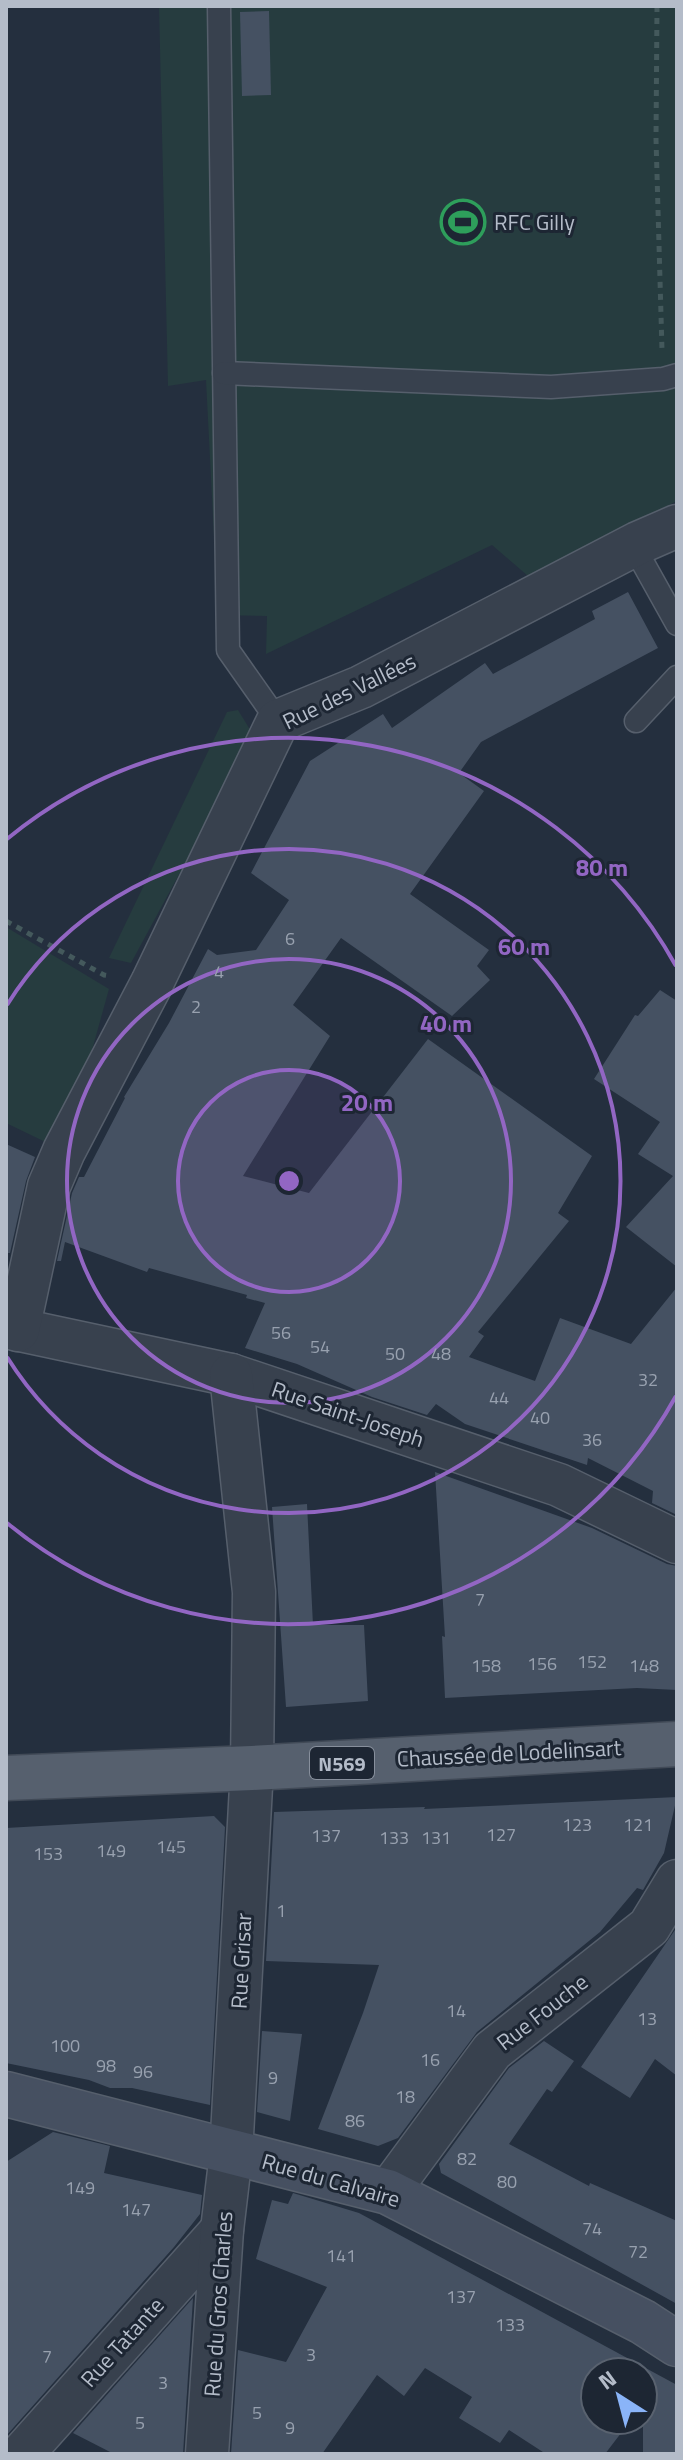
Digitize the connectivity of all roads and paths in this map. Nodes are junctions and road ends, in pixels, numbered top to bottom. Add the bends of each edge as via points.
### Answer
1 (219, 6) edge
2 (657, 6) edge
3 (224, 373) junction
4 (670, 377) edge
5 (677, 526) edge
6 (633, 545) junction
7 (677, 624) edge
8 (677, 677) edge
9 (278, 721) junction
10 (636, 721) dead end
11 (6, 921) edge
12 (152, 983) junction
13 (12, 1329) edge
14 (231, 1375) junction
15 (677, 1542) edge
16 (677, 1744) edge
17 (252, 1768) junction
18 (6, 1778) edge
19 (677, 1881) edge
20 (6, 2094) edge
21 (231, 2154) junction
22 (388, 2192) junction
23 (222, 2230) junction
24 (677, 2344) edge
25 (22, 2454) edge
26 (207, 2454) edge

1 - 3 lane
2 - 4 path via 656,139
3 - 4 lane via 551,387
3 - 9 lane via 228,650
5 - 6 street, Rue des Vallées
6 - 7 lane
6 - 9 street, Rue des Vallées via 361,687
8 - 10 lane
9 - 12 street, Rue des Vallées
11 - 12 path via 104,975
12 - 13 street, Rue des Vallées via 49,1186
13 - 14 street, Rue Saint-Joseph
14 - 15 street, Rue Saint-Joseph via 559,1485
14 - 17 street, Rue Grisar via 254,1592
16 - 17 main road, Chaussée de Lodelinsart / N569
17 - 18 main road, Chaussée de Lodelinsart / N569
17 - 21 street, Rue Grisar
19 - 22 street, Rue Fouche via 649,1927 492,2051
20 - 21 main road, Rue du Calvaire
21 - 22 main road, Rue du Calvaire
21 - 23 street, Rue du Gros Charles
22 - 24 main road, Rue du Calvaire
23 - 25 street, Rue Tatante
23 - 26 street, Rue du Gros Charles

